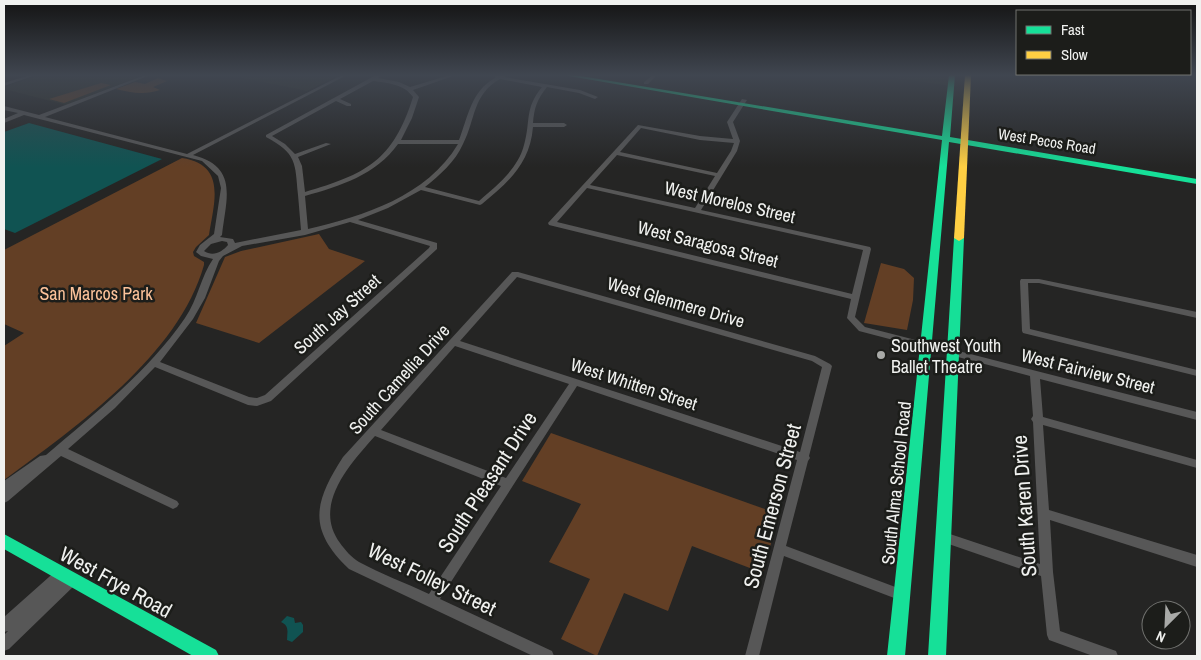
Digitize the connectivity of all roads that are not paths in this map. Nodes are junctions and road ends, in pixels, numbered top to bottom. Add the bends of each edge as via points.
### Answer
1 (69, 106) edge
2 (285, 106) edge
3 (323, 106) edge
4 (412, 106) edge
5 (472, 106) edge
6 (532, 106) edge
7 (740, 106) edge
8 (765, 106) edge
9 (949, 106) edge
10 (967, 106) edge
11 (4, 108) edge
12 (24, 113) junction
13 (40, 117) junction
14 (4, 121) edge
15 (530, 125) junction
16 (564, 125) dead end
17 (268, 136) joint
18 (947, 136) junction
19 (965, 139) junction
20 (737, 141) junction
21 (397, 142) junction
22 (461, 142) junction
23 (328, 144) dead end
24 (616, 153) junction
25 (189, 155) junction
26 (295, 156) junction
27 (719, 175) junction
28 (1197, 175) edge
29 (1197, 181) edge
30 (586, 186) junction
31 (418, 187) junction
32 (301, 195) junction
33 (697, 211) junction
34 (350, 220) junction
35 (305, 233) junction
36 (220, 237) junction
37 (235, 245) junction
38 (867, 249) joint
39 (214, 257) junction
40 (515, 274) joint
41 (856, 298) junction
42 (1197, 315) edge
43 (855, 324) joint
44 (453, 342) junction
45 (927, 347) junction
46 (954, 354) junction
47 (154, 363) junction
48 (827, 366) joint
49 (1197, 373) edge
50 (1034, 374) junction
51 (574, 383) junction
52 (1197, 416) edge
53 (1036, 419) junction
54 (373, 431) junction
55 (59, 450) junction
56 (805, 458) junction
57 (1197, 464) edge
58 (508, 484) junction
59 (4, 487) edge
60 (4, 498) edge
61 (173, 504) dead end
62 (1045, 514) junction
63 (324, 515) joint
64 (944, 536) junction
65 (4, 541) edge
66 (780, 550) junction
67 (1197, 561) edge
68 (1047, 572) junction
69 (68, 576) junction
70 (902, 595) junction
71 (431, 602) junction
72 (5, 636) edge
73 (210, 656) edge
74 (546, 656) edge
75 (752, 656) edge
76 (896, 656) edge
77 (937, 656) edge
78 (1111, 656) edge

1 - 13 street
2 - 25 street
3 - 17 street
4 - 21 street
5 - 22 street
6 - 15 street
7 - 20 street via 730,122
8 - 18 main road, West Pecos Road
9 - 18 main road, South Alma School Road
10 - 19 main road
11 - 12 street
12 - 13 street
12 - 14 street
13 - 25 street
15 - 16 street
15 - 31 street via 528,145 521,159 500,186 480,203
17 - 26 street via 285,145
18 - 19 main road, West Pecos Road
18 - 45 main road, South Alma School Road
19 - 28 main road, West Pecos Road
19 - 29 main road, West Pecos Road
19 - 46 main road
20 - 24 street via 700,138 640,126
20 - 27 street
21 - 22 street
21 - 32 street via 390,152 362,172
22 - 31 street via 446,165
23 - 26 street
24 - 27 street
24 - 30 street
25 - 36 street via 204,160 221,175 224,188
26 - 32 street
27 - 33 street
30 - 33 street, West Morelos Street
30 - 41 street, West Saragosa Street via 552,223
31 - 34 street
32 - 35 street
33 - 38 street, West Morelos Street
34 - 35 street
34 - 47 street, South Jay Street via 434,245 433,249 268,398 248,401
35 - 37 street
36 - 37 street
36 - 39 street via 201,249 202,254
37 - 39 street
38 - 41 street
39 - 47 street via 209,279 189,319
40 - 44 street, South Camellia Drive
40 - 48 street, West Glenmere Drive via 806,356
41 - 43 street via 851,318
42 - 49 street via 1038,281 1024,281 1026,331
43 - 45 street, West Fairview Street via 862,329
44 - 51 street, West Whitten Street
44 - 54 street, South Camellia Drive
45 - 46 street, West Fairview Street
45 - 70 main road, South Alma School Road
46 - 50 street, West Fairview Street
46 - 64 main road
47 - 55 street via 112,405
48 - 56 street, South Emerson Street
50 - 52 street, West Fairview Street
50 - 53 street, South Karen Drive
51 - 56 street, West Whitten Street
51 - 58 street, South Pleasant Drive
53 - 57 street
53 - 62 street, South Karen Drive
54 - 58 street
54 - 63 street, South Camellia Drive via 336,476
55 - 59 street
55 - 60 street
55 - 61 street
56 - 66 street, South Emerson Street
58 - 71 street, South Pleasant Drive
62 - 67 street
62 - 68 street, South Karen Drive
63 - 71 street, West Folley Street via 338,553 353,565
64 - 68 street
64 - 77 main road
65 - 69 main road, West Frye Road
66 - 70 street
66 - 75 street, South Emerson Street
68 - 78 street, South Karen Drive via 1054,635
69 - 72 street
69 - 73 main road, West Frye Road
70 - 76 main road, South Alma School Road
71 - 74 street, West Folley Street

